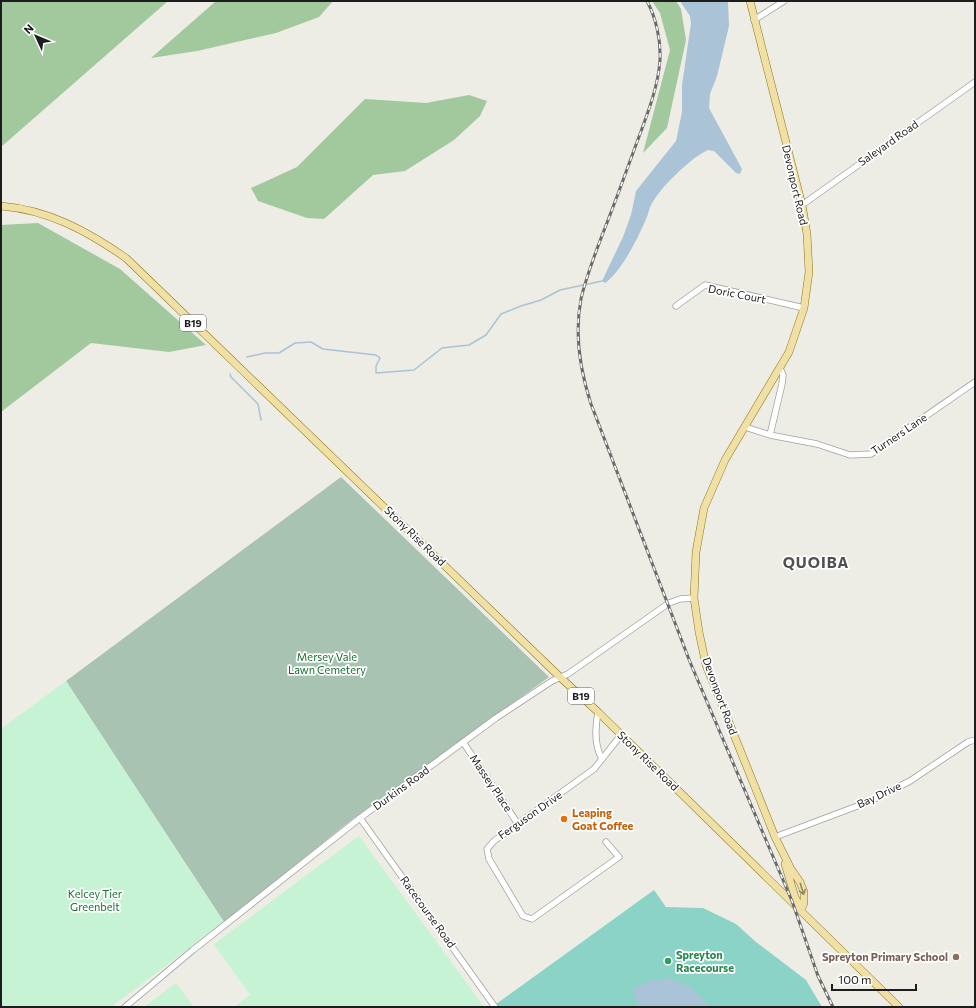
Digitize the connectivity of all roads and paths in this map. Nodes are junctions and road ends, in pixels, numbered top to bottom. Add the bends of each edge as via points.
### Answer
1 (750, 1) edge
2 (784, 1) edge
3 (754, 20) junction
4 (975, 82) edge
5 (802, 205) junction
6 (1, 206) edge
7 (676, 306) dead end
8 (804, 308) junction
9 (780, 368) junction
10 (975, 382) edge
11 (745, 427) junction
12 (770, 435) junction
13 (694, 598) junction
14 (561, 678) junction
15 (598, 712) junction
16 (622, 736) junction
17 (975, 740) edge
18 (463, 742) junction
19 (602, 759) junction
20 (360, 818) junction
21 (518, 824) junction
22 (775, 837) junction
23 (606, 842) dead end
24 (801, 910) junction
25 (125, 1007) edge
26 (495, 1007) edge
27 (899, 1007) edge

1 - 3 main road, Devonport Road
2 - 3 street
3 - 5 main road, Devonport Road
4 - 5 street, Saleyard Road
5 - 8 main road, Devonport Road via 807,234 808,272
6 - 14 main road, Stony Rise Road / B19 via 46,215 65,222 100,240 126,258
7 - 8 street, Doric Court via 705,286
8 - 9 main road, Devonport Road via 789,352
9 - 11 main road, Devonport Road
9 - 12 street via 783,375 782,384
10 - 12 street, Turners Lane via 872,454 850,455 817,444
11 - 12 street, Turners Lane
11 - 13 main road, Devonport Road via 725,460 704,508 696,552
13 - 14 street, Durkins Road via 669,603
13 - 22 main road, Devonport Road via 706,665
14 - 15 main road, Stony Rise Road / B19
14 - 18 street, Durkins Road via 552,681
15 - 16 main road, Stony Rise Road / B19
15 - 19 street via 596,746
16 - 19 street, Ferguson Drive
16 - 24 main road, Stony Rise Road / B19
17 - 22 street, Bay Drive via 968,742 910,781 868,802
18 - 20 street, Durkins Road
18 - 21 street, Massey Place
19 - 21 street, Ferguson Drive via 583,778
20 - 25 street, Durkins Road via 192,950
20 - 26 street, Racecourse Road
21 - 23 street, Ferguson Drive via 494,840 487,850 489,859 523,916 532,918 619,856
22 - 24 main road, Devonport Road via 804,892
24 - 27 main road, B19

